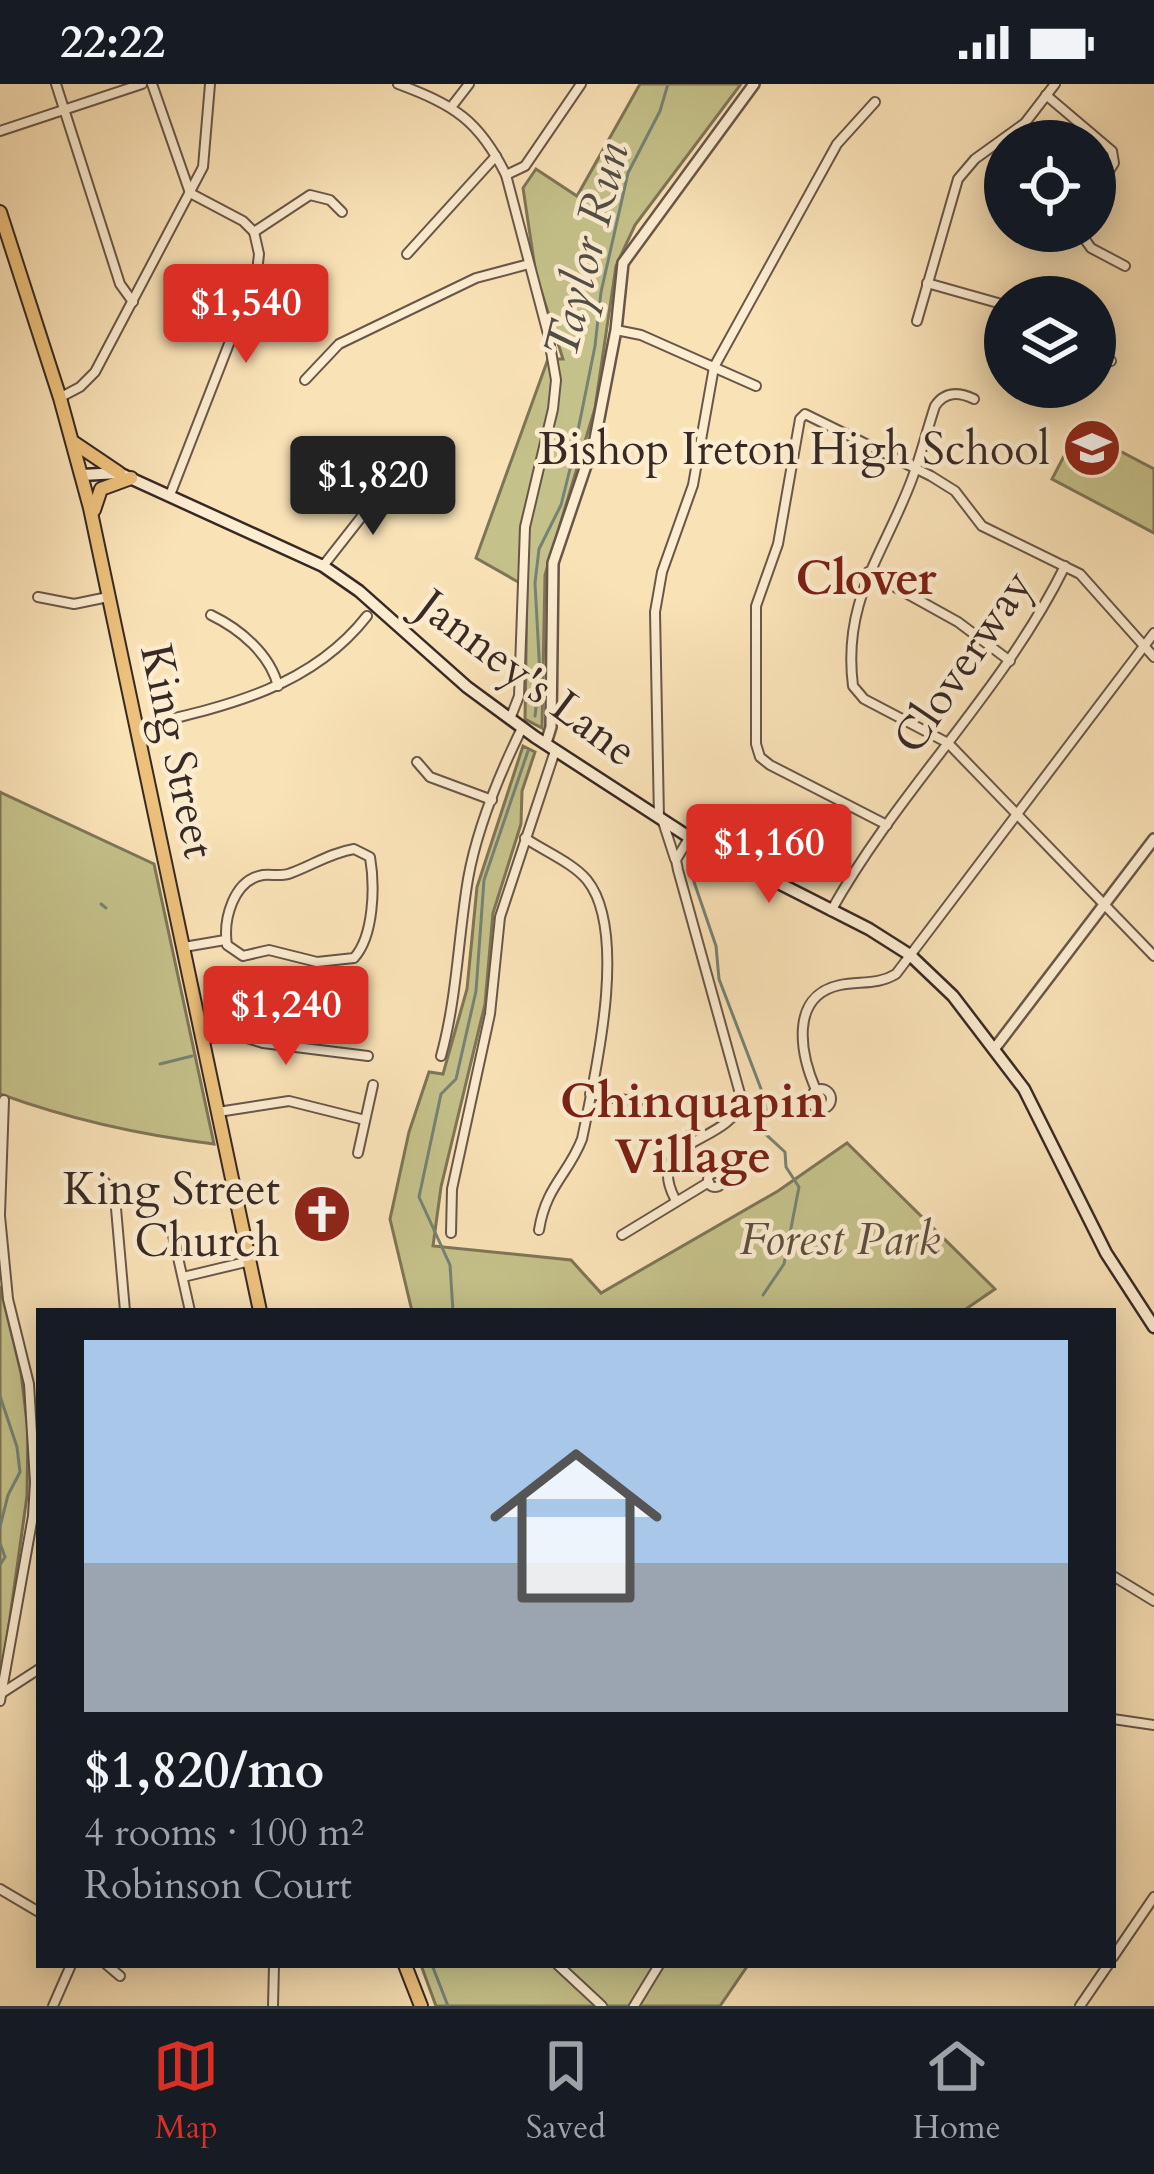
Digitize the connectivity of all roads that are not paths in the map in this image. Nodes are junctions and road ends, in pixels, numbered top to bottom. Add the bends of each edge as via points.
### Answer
1 (56, 84) edge
2 (142, 84) edge
3 (152, 84) edge
4 (210, 84) edge
5 (398, 84) edge
6 (469, 84) edge
7 (581, 84) edge
8 (754, 84) edge
9 (1055, 84) edge
10 (1046, 95) junction
11 (875, 102) dead end
12 (452, 106) junction
13 (64, 111) junction
14 (1075, 120) edge
15 (0, 131) edge
16 (496, 156) junction
17 (506, 176) junction
18 (190, 193) junction
19 (0, 212) edge
20 (342, 212) dead end
21 (254, 232) junction
22 (1104, 252) edge
23 (407, 254) dead end
24 (529, 264) junction
25 (1125, 266) dead end
26 (927, 283) junction
27 (984, 299) edge
28 (133, 302) junction
29 (917, 321) dead end
30 (616, 330) junction
31 (714, 367) junction
32 (305, 380) dead end
33 (756, 386) dead end
34 (60, 398) junction
35 (974, 398) dead end
36 (73, 442) junction
37 (356, 452) dead end
38 (916, 468) junction
39 (82, 475) junction
40 (125, 476) junction
41 (388, 483) junction
42 (412, 494) dead end
43 (170, 496) junction
44 (93, 523) junction
45 (323, 566) junction
46 (1065, 566) junction
47 (868, 572) junction
48 (38, 597) dead end
49 (109, 597) junction
50 (211, 615) dead end
51 (367, 616) dead end
52 (1154, 633) edge
53 (1144, 649) junction
54 (1154, 657) edge
55 (1010, 661) junction
56 (278, 686) junction
57 (510, 719) junction
58 (137, 727) junction
59 (523, 728) junction
60 (948, 743) junction
61 (551, 746) junction
62 (417, 762) dead end
63 (492, 800) junction
64 (1017, 814) junction
65 (661, 820) junction
66 (887, 825) junction
67 (525, 838) junction
68 (689, 838) junction
69 (1154, 839) edge
70 (676, 860) junction
71 (1105, 904) junction
72 (831, 910) junction
73 (225, 940) junction
74 (184, 947) junction
75 (910, 956) junction
76 (1154, 956) edge
77 (203, 1039) junction
78 (995, 1048) junction
79 (441, 1056) dead end
80 (368, 1057) dead end
81 (373, 1085) dead end
82 (816, 1090) dead end
83 (590, 1094) junction
84 (4, 1100) dead end
85 (638, 1102) dead end
86 (218, 1112) junction
87 (364, 1120) junction
88 (358, 1153) dead end
89 (105, 1182) dead end
90 (709, 1182) dead end
91 (675, 1199) junction
92 (0, 1215) edge
93 (539, 1230) dead end
94 (172, 1231) dead end
95 (451, 1233) dead end
96 (622, 1235) dead end
97 (250, 1262) junction
98 (183, 1277) junction
99 (125, 1308) edge
100 (189, 1308) edge
101 (259, 1308) edge
102 (1154, 1327) edge
103 (36, 1521) edge
104 (1116, 1578) edge
105 (1154, 1601) edge
106 (36, 1671) edge
107 (1, 1697) edge
108 (1116, 1719) edge
109 (1154, 1725) edge
110 (0, 1889) edge
111 (1154, 1897) edge
112 (36, 1907) edge
113 (1116, 1954) edge
114 (69, 1968) edge
115 (110, 1968) edge
116 (274, 1968) edge
117 (406, 1968) edge
118 (561, 1968) edge
119 (657, 1968) edge
120 (1106, 1968) edge
121 (120, 1976) dead end
122 (53, 2006) edge
123 (273, 2006) edge
124 (421, 2006) edge
125 (602, 2006) edge
126 (634, 2006) edge
127 (1080, 2006) edge

1 - 13 street
2 - 13 street
3 - 18 street
4 - 18 street via 203,167
5 - 12 street
6 - 12 street
7 - 17 street via 525,166
8 - 30 street via 628,254
9 - 10 street
10 - 14 street
10 - 26 street via 958,179
11 - 31 street via 837,144
12 - 16 street
13 - 15 street
13 - 28 street via 120,284
16 - 17 street
16 - 23 street
17 - 24 street
18 - 21 street
18 - 28 street
19 - 34 main road, King Street
20 - 21 street via 310,196
21 - 43 street via 257,272
22 - 25 street
24 - 32 street via 476,278 339,344
24 - 57 street via 555,395 525,527 519,697
26 - 27 street
26 - 29 street
28 - 34 street via 88,381
30 - 31 street
30 - 61 street via 595,439 553,563
31 - 33 street
31 - 65 street via 693,485 655,612
34 - 36 main road, King Street
35 - 38 street via 939,401
36 - 39 main road, King Street
36 - 40 main road
37 - 41 street
38 - 46 street via 955,491 982,526
38 - 47 street
38 - 66 street via 809,414 800,419 778,544 756,606 760,757
39 - 40 main road, Janney's Lane
39 - 44 main road, King Street
40 - 43 main road, Janney's Lane
40 - 44 main road via 101,489
41 - 42 street
41 - 45 street
43 - 45 main road, Janney's Lane
44 - 49 main road, King Street
45 - 57 main road, Janney's Lane
46 - 53 street via 1091,582
46 - 55 street, Cloverway
47 - 55 street
47 - 60 street via 852,625 853,686
48 - 49 street via 74,604
49 - 58 main road, King Street
50 - 56 street via 256,648
51 - 56 street via 326,660
52 - 53 street
53 - 54 street
53 - 64 street
55 - 60 street, Cloverway
56 - 58 street
57 - 59 main road, Janney's Lane
58 - 74 main road, King Street
59 - 61 main road, Janney's Lane
59 - 63 street
60 - 64 street
60 - 66 street, Cloverway
61 - 65 main road, Janney's Lane
61 - 67 street
62 - 63 street via 436,780
63 - 79 street via 468,877
64 - 71 street
64 - 75 street
65 - 68 main road, Janney's Lane
65 - 70 street
66 - 72 street, Cloverway
67 - 83 street via 585,878 597,898 610,962
67 - 95 street via 500,917
68 - 70 street
68 - 72 main road, Janney's Lane
69 - 71 street
70 - 91 street via 742,1101 733,1120 672,1160 666,1177
71 - 76 street
71 - 78 street
72 - 75 main road, Janney's Lane
73 - 73 street via 244,956 269,950 317,962 354,958 373,892 370,857 354,848 284,876 253,878 234,898
73 - 74 street
74 - 77 main road, King Street
75 - 78 main road, Janney's Lane
75 - 82 street via 891,978 830,988 812,1005 800,1037
77 - 80 street via 237,1035
77 - 86 main road, King Street
78 - 102 main road, Janney's Lane
81 - 87 street
83 - 85 street
83 - 93 street via 582,1139 553,1184
84 - 92 street
86 - 87 street via 290,1101
86 - 97 main road, King Street
87 - 88 street
89 - 99 street via 115,1198
90 - 91 street
91 - 96 street
92 - 103 street via 31,1403
94 - 98 street
97 - 98 street
97 - 101 main road, King Street
98 - 100 street
103 - 107 street
104 - 105 street
106 - 107 street
108 - 109 street
110 - 112 street
111 - 113 street
114 - 122 street
115 - 121 street
116 - 123 street
117 - 124 main road
118 - 125 street
119 - 126 street
120 - 127 street

